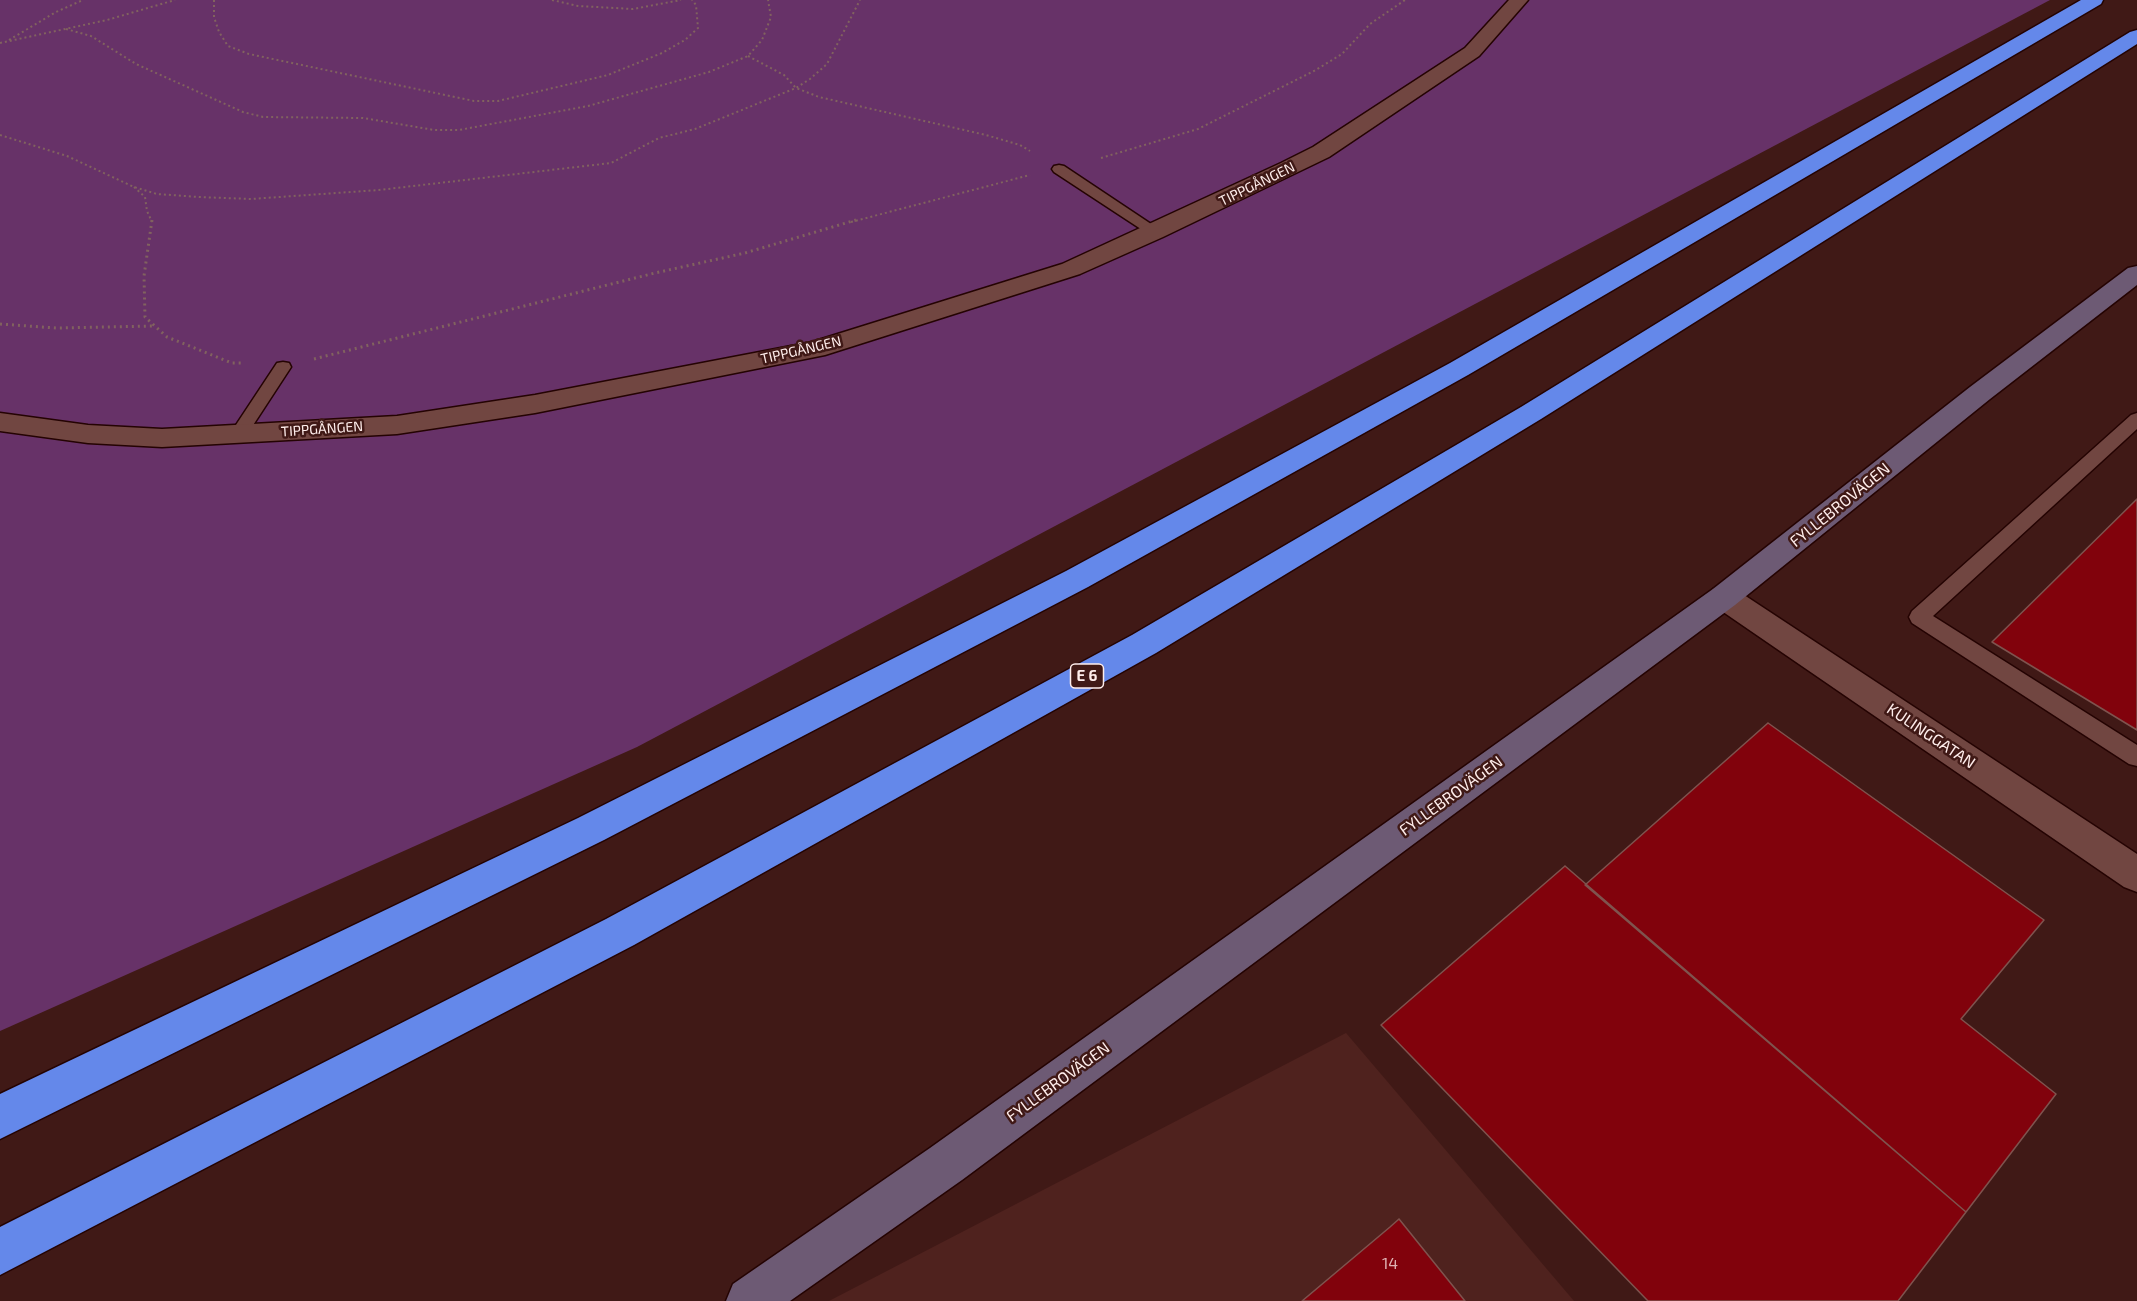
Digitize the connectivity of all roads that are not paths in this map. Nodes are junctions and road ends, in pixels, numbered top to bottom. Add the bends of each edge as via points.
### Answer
1 (1520, 0) edge
2 (2094, 0) edge
3 (2137, 36) edge
4 (1059, 169) road end
5 (1155, 232) junction
6 (2137, 273) edge
7 (283, 366) road end
8 (2137, 418) edge
9 (0, 422) edge
10 (238, 435) junction
11 (1725, 597) junction
12 (2137, 758) edge
13 (2137, 875) edge
14 (0, 1117) edge
15 (0, 1252) edge
16 (750, 1301) edge

1 - 5 street, TIPPGÅNGEN via 1472,52 1321,152
2 - 14 highway via 1459,369 1077,579 591,829
3 - 15 highway, E 6 via 1531,413 1144,644 620,932
4 - 5 lane
5 - 10 street, TIPPGÅNGEN via 1071,269 816,350 535,404 397,424
6 - 11 street, FYLLEBROVÄGEN
7 - 10 lane
8 - 12 lane via 1919,617
9 - 10 street, TIPPGÅNGEN via 88,434 162,438
11 - 13 street, KULINGGATAN
11 - 16 street, FYLLEBROVÄGEN via 946,1164

